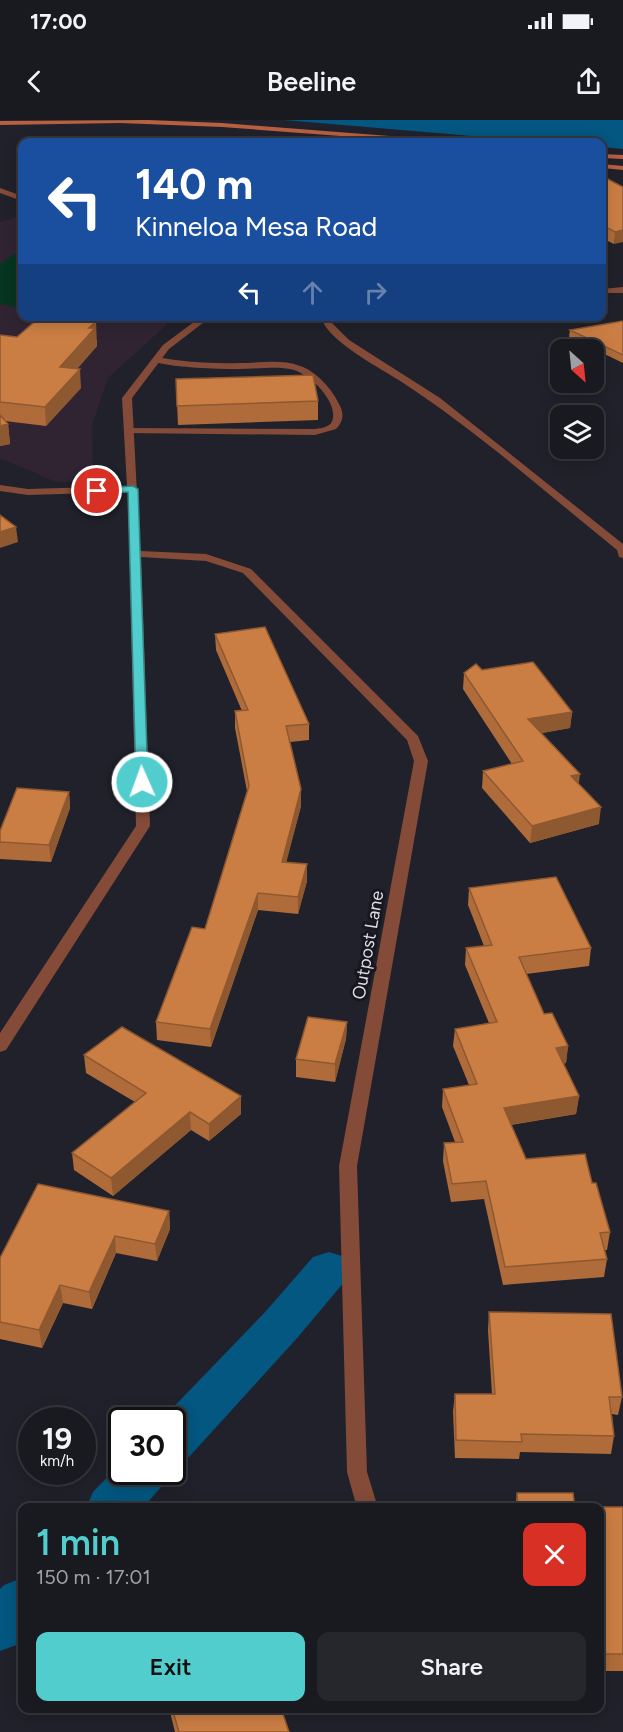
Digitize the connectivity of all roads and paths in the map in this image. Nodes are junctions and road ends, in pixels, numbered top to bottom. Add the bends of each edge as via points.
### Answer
1 (111, 121) edge
2 (184, 122) edge
3 (0, 123) edge
4 (0, 130) edge
5 (281, 138) edge
6 (390, 138) edge
7 (606, 156) edge
8 (623, 157) edge
9 (606, 166) edge
10 (623, 168) edge
11 (0, 190) edge
12 (18, 197) edge
13 (623, 290) edge
14 (606, 291) edge
15 (201, 321) edge
16 (326, 321) edge
17 (156, 360) junction
18 (129, 431) junction
19 (0, 489) edge
20 (133, 489) junction
21 (135, 554) junction
22 (623, 555) edge
23 (0, 1046) edge
24 (366, 1503) edge

1 - 2 main road
1 - 3 main road
2 - 6 main road
4 - 5 main road via 154,130
7 - 8 main road
9 - 10 main road
11 - 12 street
13 - 14 street
15 - 17 street via 166,347
16 - 22 street via 346,342 437,400 622,549
17 - 18 street via 127,398
17 - 18 street via 190,365 286,366 305,371 329,395 337,408 338,421 325,429 301,432
18 - 20 street
19 - 20 street
20 - 21 street
21 - 23 street via 143,826
21 - 24 street, Outpost Lane via 197,555 247,572 394,719 413,740 421,761 348,1166 357,1472

